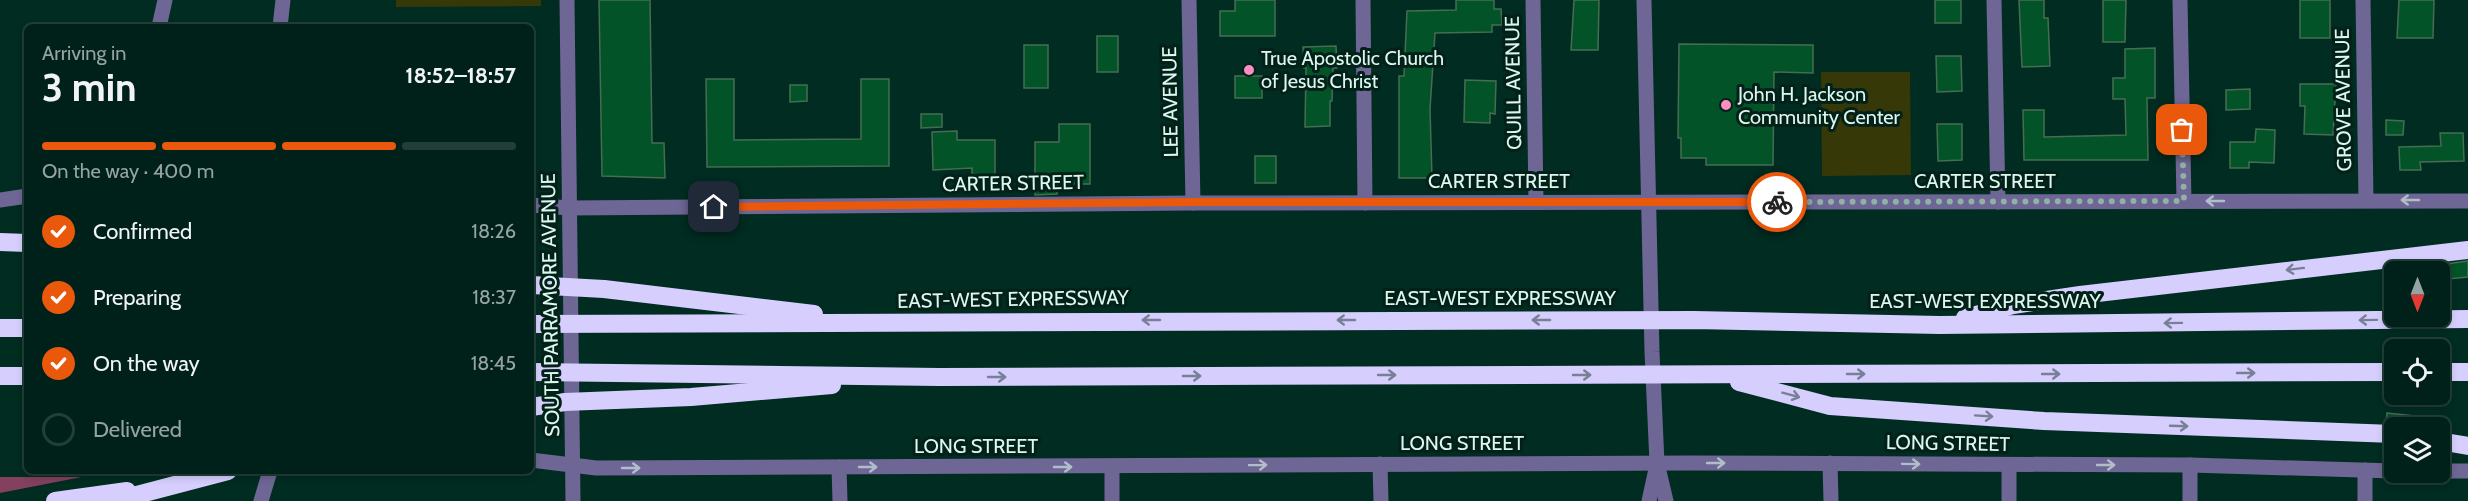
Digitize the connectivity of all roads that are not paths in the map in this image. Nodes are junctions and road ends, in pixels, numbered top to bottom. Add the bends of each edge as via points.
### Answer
1 (165, 0) edge
2 (284, 0) edge
3 (567, 0) edge
4 (1189, 0) edge
5 (1363, 0) edge
6 (1533, 0) edge
7 (1644, 0) edge
8 (1994, 0) edge
9 (2180, 0) edge
10 (2363, 0) edge
11 (160, 24) edge
12 (280, 24) edge
13 (24, 196) edge
14 (0, 200) edge
15 (2366, 200) junction
16 (1536, 201) junction
17 (2184, 201) junction
18 (2468, 201) edge
19 (1193, 202) junction
20 (1365, 202) junction
21 (1647, 202) junction
22 (1998, 202) junction
23 (534, 205) edge
24 (569, 208) junction
25 (0, 242) edge
26 (24, 243) edge
27 (2468, 250) edge
28 (534, 285) edge
29 (2468, 319) edge
30 (878, 323) junction
31 (534, 324) edge
32 (1940, 325) junction
33 (0, 328) edge
34 (24, 328) edge
35 (534, 372) edge
36 (2384, 372) edge
37 (2450, 372) edge
38 (2468, 372) edge
39 (1714, 375) junction
40 (0, 376) edge
41 (24, 376) edge
42 (939, 377) junction
43 (534, 407) edge
44 (2384, 434) edge
45 (2450, 443) edge
46 (2468, 446) edge
47 (534, 460) edge
48 (1657, 463) junction
49 (1830, 463) junction
50 (1380, 464) junction
51 (573, 465) junction
52 (2009, 465) junction
53 (2190, 465) junction
54 (839, 467) junction
55 (1112, 467) junction
56 (2365, 470) junction
57 (2384, 471) edge
58 (2450, 471) edge
59 (2468, 471) edge
60 (215, 474) edge
61 (269, 474) edge
62 (166, 485) junction
63 (55, 501) edge
64 (114, 501) edge
65 (261, 501) edge
66 (573, 501) edge
67 (840, 501) edge
68 (1112, 501) edge
69 (1381, 501) edge
70 (1649, 501) edge
71 (1666, 501) edge
72 (1831, 501) edge
73 (2009, 501) edge
74 (2190, 501) edge
75 (2365, 501) edge

1 - 11 street
2 - 12 street
3 - 24 street, SOUTH PARRAMORE AVENUE
4 - 19 street, LEE AVENUE
5 - 20 street
6 - 16 street, QUILL AVENUE
7 - 21 street
8 - 22 street
9 - 17 street
10 - 15 street, GROVE AVENUE
13 - 14 street
15 -> 17 street, CARTER STREET
18 -> 15 street, CARTER STREET
16 - 20 street, CARTER STREET
16 - 21 street, CARTER STREET
17 - 22 street, CARTER STREET
19 - 20 street, CARTER STREET
19 - 24 street, CARTER STREET
21 - 22 street, CARTER STREET
21 - 48 street
23 - 24 street, CARTER STREET
24 - 51 street, SOUTH PARRAMORE AVENUE
25 - 26 highway
27 -> 32 highway via 2080,295 2013,305
28 - 30 highway via 604,289
29 -> 32 highway, EAST-WEST EXPRESSWAY
30 - 31 highway, EAST-WEST EXPRESSWAY
32 -> 30 highway, EAST-WEST EXPRESSWAY via 1694,320
33 - 34 highway
35 - 42 highway
39 -> 36 highway
37 - 38 highway
42 -> 39 highway
39 -> 44 highway via 1830,406 2044,421
40 - 41 highway
42 - 43 highway
45 - 46 highway
47 - 51 street, LONG STREET
48 -> 49 street, LONG STREET
48 - 50 street, LONG STREET
48 - 70 street
48 - 71 street
49 -> 52 street, LONG STREET
49 - 72 street
55 -> 50 street, LONG STREET
50 - 69 street
51 -> 54 street, LONG STREET
51 - 66 street, SOUTH PARRAMORE AVENUE
52 -> 53 street, LONG STREET
52 - 73 street
53 - 56 street, LONG STREET
53 - 74 street
54 -> 55 street, LONG STREET
54 - 67 street
55 - 68 street
56 - 57 street, LONG STREET
56 - 75 street
58 - 59 street
60 - 62 highway
61 - 65 street
62 - 63 highway
62 - 64 highway

